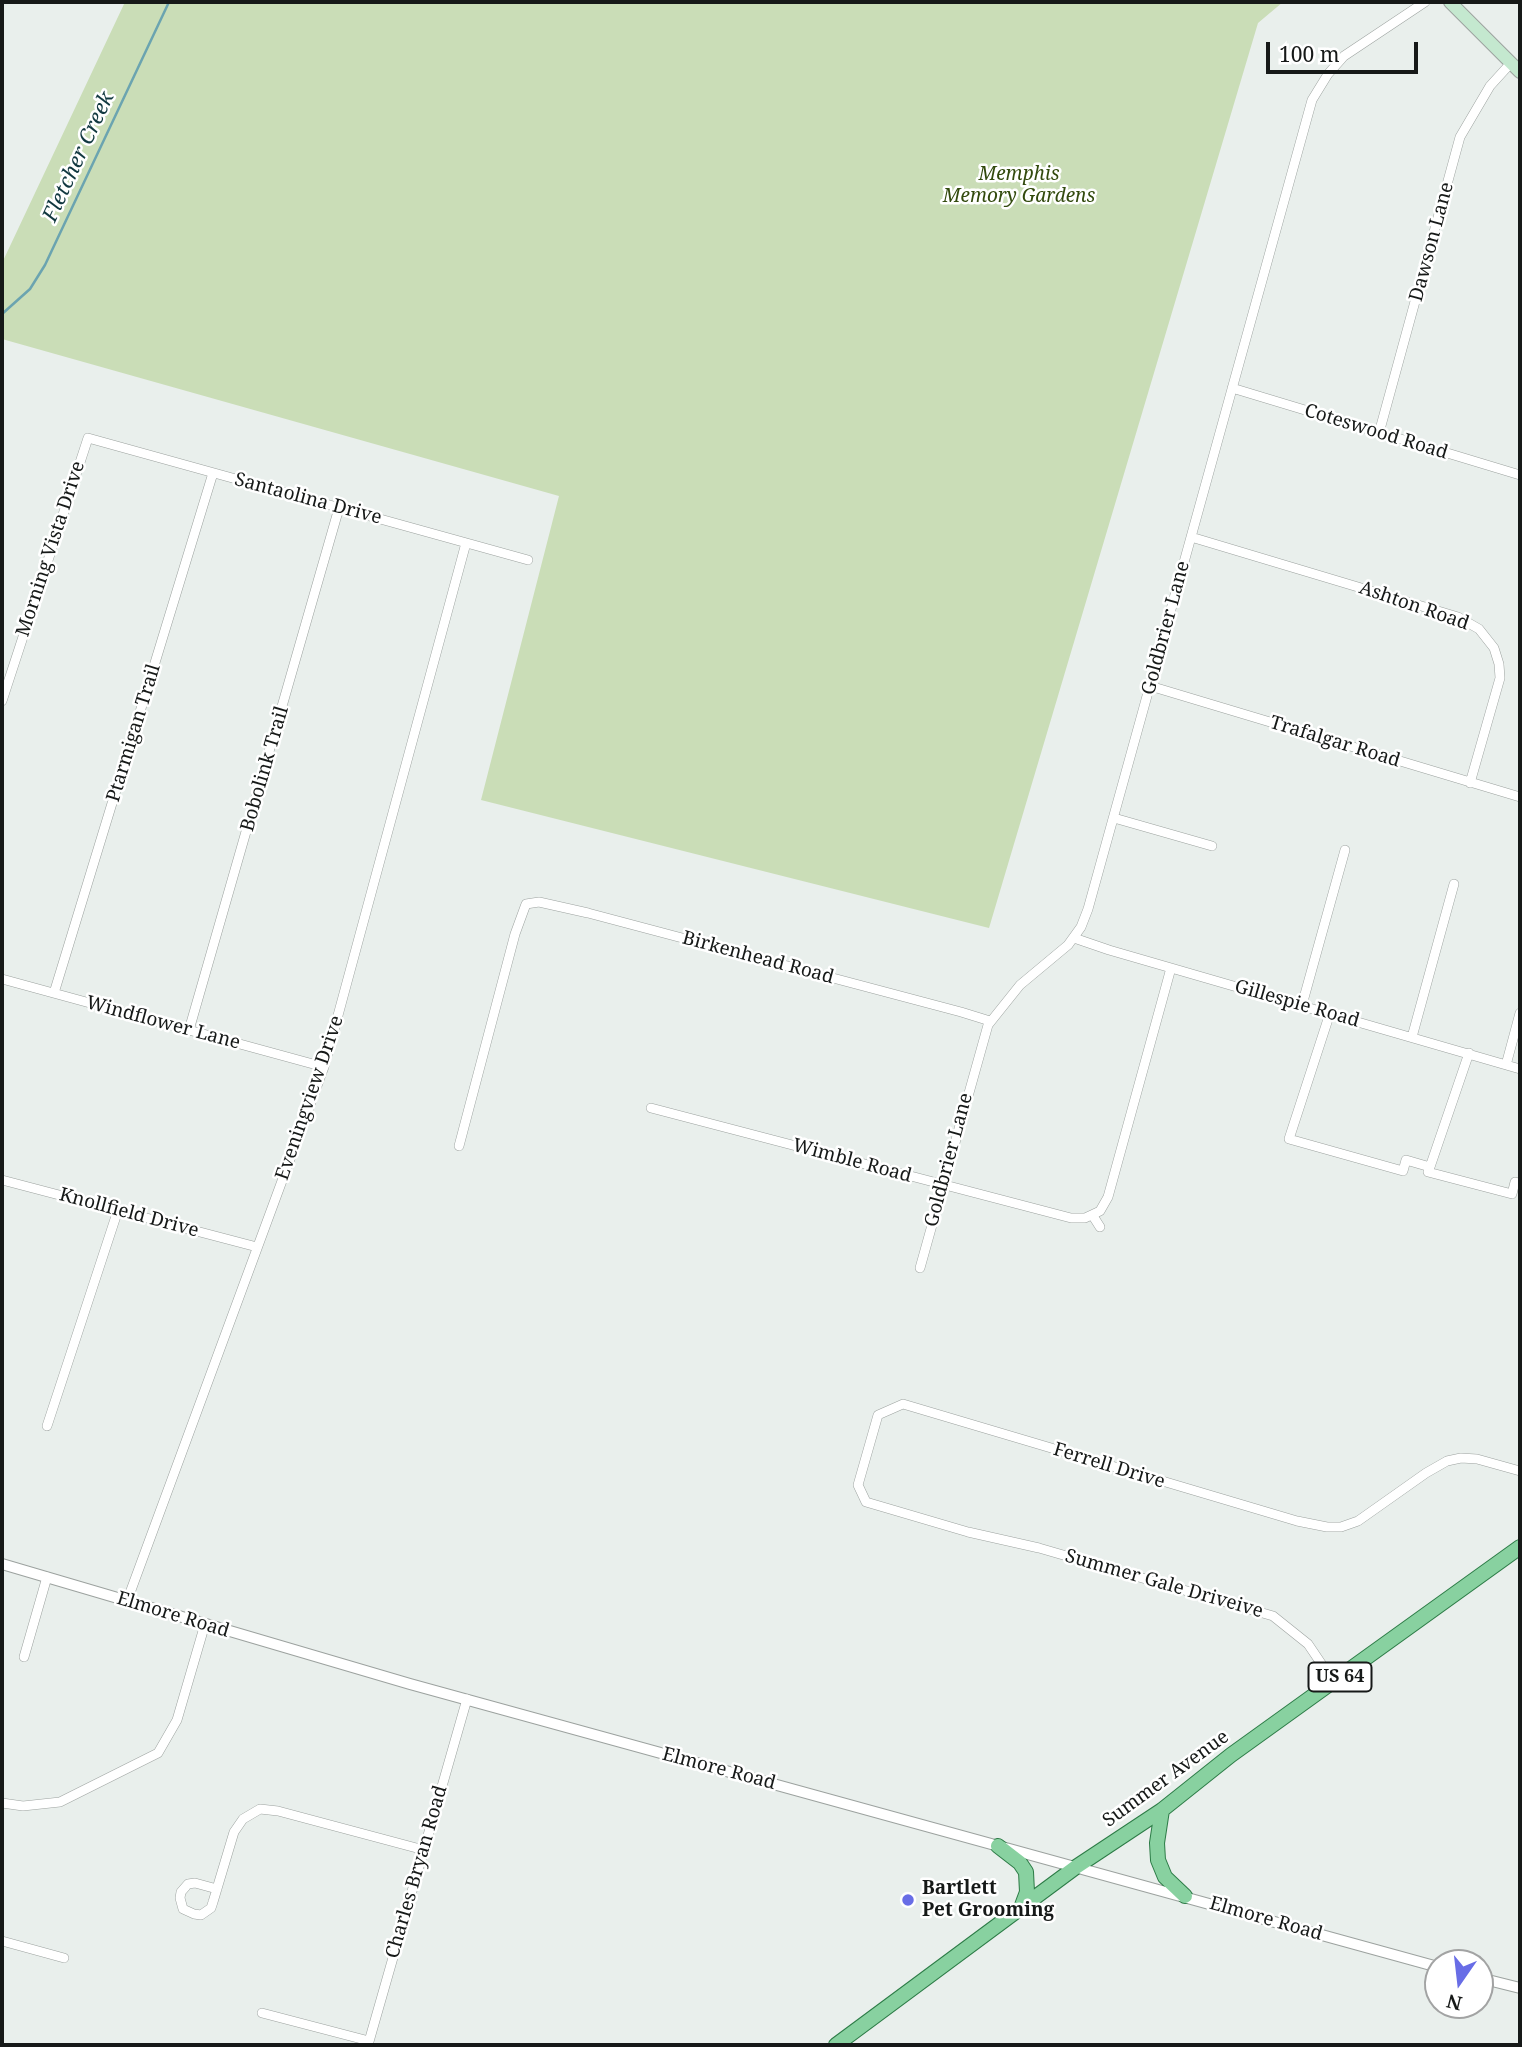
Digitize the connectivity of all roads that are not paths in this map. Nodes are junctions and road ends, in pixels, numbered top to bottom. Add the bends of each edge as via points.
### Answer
1 (1425, 2) edge
2 (1450, 2) edge
3 (1515, 68) edge
4 (1233, 388) junction
5 (1379, 433) junction
6 (88, 438) joint
7 (213, 473) junction
8 (1520, 475) edge
9 (339, 508) junction
10 (1191, 537) junction
11 (466, 542) junction
12 (528, 559) dead end
13 (1150, 686) junction
14 (2, 701) edge
15 (1470, 783) junction
16 (1520, 797) edge
17 (1114, 818) junction
18 (1212, 846) dead end
19 (1345, 850) dead end
20 (1454, 884) dead end
21 (1074, 937) junction
22 (1171, 968) junction
23 (2, 979) edge
24 (54, 993) junction
25 (1301, 1005) junction
26 (1330, 1013) junction
27 (1520, 1013) edge
28 (990, 1021) junction
29 (189, 1030) junction
30 (1412, 1037) junction
31 (1469, 1053) junction
32 (1506, 1065) junction
33 (324, 1067) junction
34 (1520, 1069) edge
35 (651, 1108) dead end
36 (459, 1146) dead end
37 (1430, 1167) junction
38 (2, 1180) edge
39 (942, 1184) junction
40 (1520, 1184) edge
41 (118, 1210) junction
42 (1093, 1216) junction
43 (1100, 1227) dead end
44 (257, 1247) junction
45 (920, 1268) dead end
46 (47, 1426) dead end
47 (1520, 1471) edge
48 (968, 1532) joint
49 (1520, 1547) edge
50 (2, 1564) edge
51 (47, 1577) junction
52 (127, 1601) junction
53 (205, 1625) junction
54 (24, 1657) dead end
55 (1333, 1681) junction
56 (467, 1699) junction
57 (2, 1803) edge
58 (1162, 1810) junction
59 (998, 1846) junction
60 (424, 1850) junction
61 (1076, 1867) junction
62 (217, 1889) dead end
63 (1185, 1896) junction
64 (1020, 1909) junction
65 (2, 1941) edge
66 (64, 1958) dead end
67 (1424, 1963) edge
68 (1494, 1982) edge
69 (1520, 1988) edge
70 (262, 2013) dead end
71 (369, 2043) edge
72 (836, 2045) edge

1 - 4 street, Goldbrier Lane via 1349,52 1315,94
2 - 3 main road
3 - 5 street, Dawson Lane via 1490,86 1460,137
4 - 5 street, Coteswood Road
4 - 10 street, Goldbrier Lane
5 - 8 street, Coteswood Road
6 - 7 street, Santaolina Drive
6 - 14 street, Morning Vista Drive
7 - 9 street, Santaolina Drive
7 - 24 street, Ptarmigan Trail
9 - 11 street, Santaolina Drive
9 - 29 street, Bobolink Trail
10 - 13 street, Goldbrier Lane
10 - 15 street, Ashton Road via 1458,617 1479,629 1494,648 1500,678
11 - 12 street, Santaolina Drive
11 - 33 street, Eveningview Drive
13 - 15 street, Trafalgar Road
13 - 17 street, Goldbrier Lane
15 - 16 street, Trafalgar Road
17 - 18 street
17 - 21 street, Goldbrier Lane via 1088,909
19 - 25 street
20 - 30 street
21 - 22 street, Gillespie Road
21 - 28 street, Goldbrier Lane via 1020,985
22 - 25 street, Gillespie Road
22 - 42 street via 1108,1197
23 - 24 street, Windflower Lane
24 - 29 street, Windflower Lane
25 - 26 street, Gillespie Road
26 - 30 street, Gillespie Road
26 - 37 street via 1289,1139 1403,1171 1406,1160
27 - 32 street
28 - 36 street, Birkenhead Road via 588,913 539,902 526,904
28 - 39 street, Goldbrier Lane
29 - 33 street, Windflower Lane
30 - 31 street, Gillespie Road
31 - 32 street, Gillespie Road
31 - 37 street
32 - 34 street, Gillespie Road
33 - 44 street, Eveningview Drive
35 - 39 street, Wimble Road
37 - 40 street via 1428,1172 1512,1195 1516,1182
38 - 41 street, Knollfield Drive
39 - 42 street, Wimble Road via 1071,1218
39 - 45 street, Goldbrier Lane
41 - 44 street, Knollfield Drive
41 - 46 street
42 - 43 street
44 - 52 street, Eveningview Drive
47 - 48 street, Ferrell Drive via 1477,1459 1447,1461 1358,1521 1327,1527 903,1404 877,1415 858,1485 866,1502
48 - 55 street, Summer Gale Driveive via 1273,1616 1308,1644
49 - 55 main road, Summer Avenue / US 64
50 - 51 street, Elmore Road
51 - 52 street, Elmore Road
51 - 54 street
52 - 53 street, Elmore Road
53 - 56 street, Elmore Road
53 - 57 street via 177,1720 158,1753 60,1802
55 - 58 main road, Summer Avenue / US 64
56 - 59 street, Elmore Road
56 - 60 street, Charles Bryan Road
58 - 61 main road, Summer Avenue / US 64
58 - 63 main road via 1158,1860 1165,1877
59 - 61 street, Elmore Road
59 - 64 main road via 1026,1872 1027,1892
60 - 62 street via 260,1809 243,1819 234,1832
60 - 71 street, Charles Bryan Road
61 - 63 street, Elmore Road
61 - 64 main road, Summer Avenue / US 64
63 - 67 street, Elmore Road
64 - 72 main road, Summer Avenue / US 64
65 - 66 street
68 - 69 street
70 - 71 street

